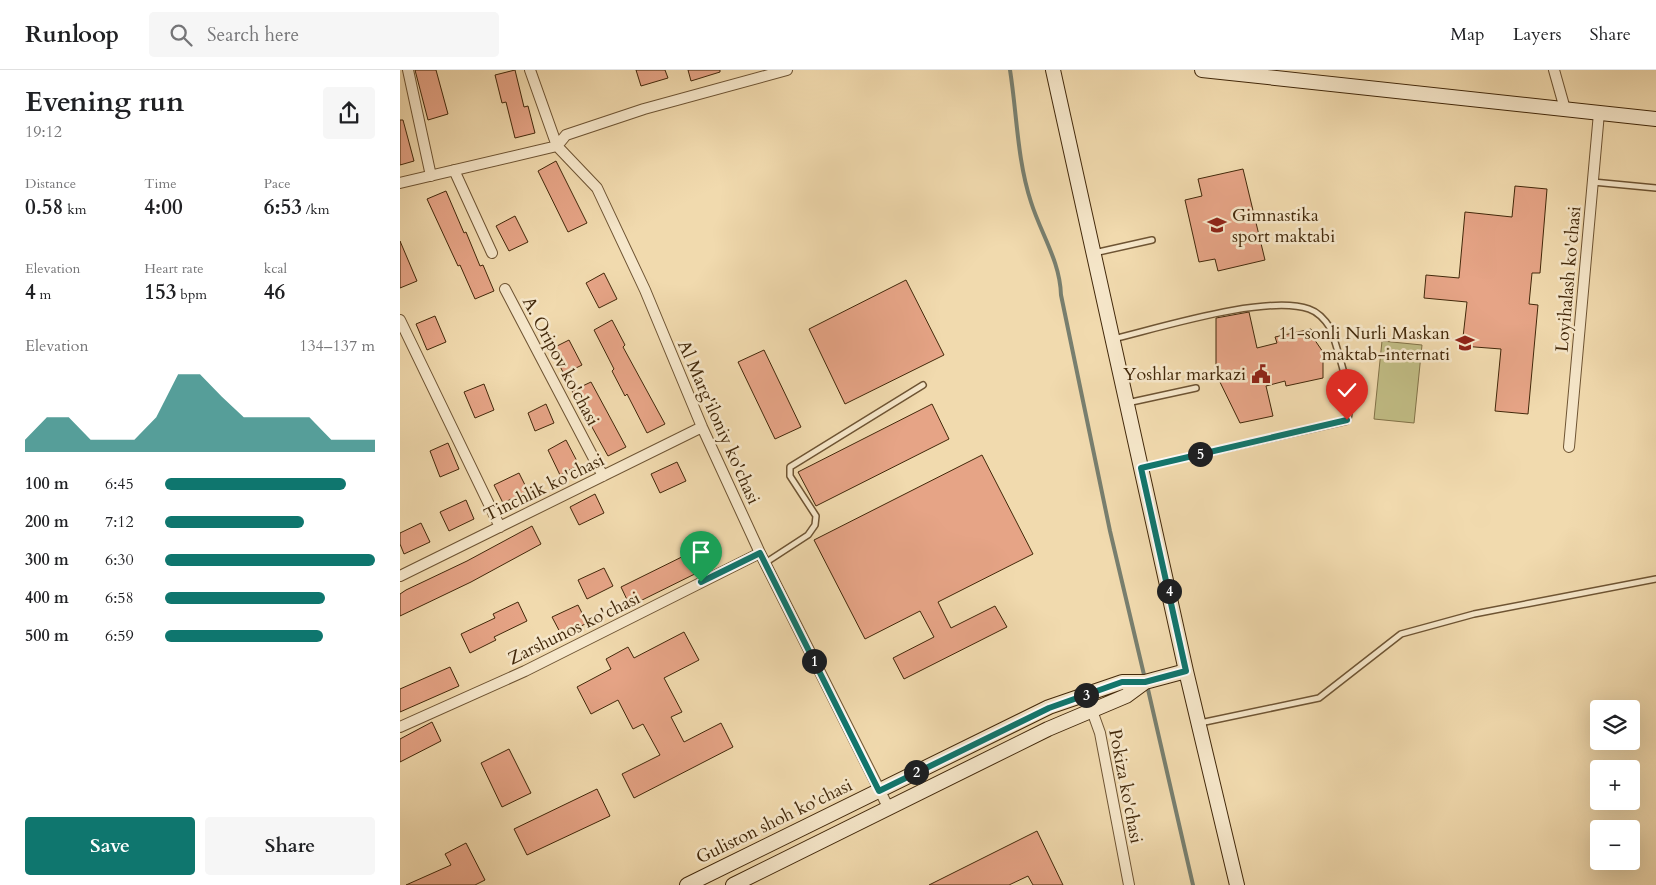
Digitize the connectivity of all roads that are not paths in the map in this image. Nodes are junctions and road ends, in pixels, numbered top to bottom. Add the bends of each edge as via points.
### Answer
1 (408, 70) edge
2 (530, 70) edge
3 (787, 70) edge
4 (1053, 70) edge
5 (1202, 70) edge
6 (1554, 70) edge
7 (1564, 109) junction
8 (1599, 113) junction
9 (1656, 119) edge
10 (557, 146) junction
11 (454, 170) junction
12 (431, 176) junction
13 (1593, 182) junction
14 (400, 183) edge
15 (1656, 188) edge
16 (1152, 240) dead end
17 (492, 253) dead end
18 (1093, 253) junction
19 (505, 289) dead end
20 (400, 320) edge
21 (1112, 339) junction
22 (923, 385) dead end
23 (1196, 388) dead end
24 (1127, 403) junction
25 (702, 427) junction
26 (1569, 447) dead end
27 (1141, 468) junction
28 (603, 476) junction
29 (500, 527) junction
30 (760, 553) junction
31 (765, 563) junction
32 (400, 576) edge
33 (1656, 579) edge
34 (1181, 673) junction
35 (1145, 682) junction
36 (1086, 694) junction
37 (1092, 710) junction
38 (1200, 723) junction
39 (400, 727) edge
40 (879, 791) junction
41 (888, 806) junction
42 (687, 885) edge
43 (732, 885) edge
44 (1129, 885) edge
45 (1237, 885) edge

1 - 12 street
2 - 10 street, Al Marg'iloniy ko'chasi
3 - 10 street via 644,109 566,135
4 - 18 main road
5 - 7 main road
6 - 7 street
7 - 8 main road
8 - 9 main road
8 - 13 street, Loyihalash ko'chasi
10 - 11 street
10 - 25 street, Al Marg'iloniy ko'chasi via 597,188 645,290
11 - 12 street
11 - 17 street
12 - 14 street
13 - 15 lane
13 - 26 street, Loyihalash ko'chasi
16 - 18 lane
18 - 21 main road
19 - 28 street, A. Oripov ko'chasi
20 - 29 street
21 - 24 main road
21 - 27 lane via 1252,306 1279,304 1309,309 1325,320 1331,329 1349,400 1347,420
22 - 31 lane via 790,467 790,476 816,516 816,524 808,535
23 - 24 lane
24 - 27 main road
25 - 28 street, Tinchlik ko'chasi
25 - 30 street, Al Marg'iloniy ko'chasi
27 - 34 main road
28 - 29 street, Tinchlik ko'chasi
29 - 32 street, Tinchlik ko'chasi
30 - 31 street, Al Marg'iloniy ko'chasi
30 - 39 street, Zarshunos ko'chasi via 525,671
31 - 40 street, Al Marg'iloniy ko'chasi
33 - 38 lane via 1474,614 1401,634 1318,698
34 - 35 main road
34 - 38 main road
35 - 36 main road, Guliston shoh ko'chasi via 1122,682
35 - 37 main road via 1126,696
36 - 37 street, Pokiza ko'chasi
36 - 40 main road, Guliston shoh ko'chasi via 1049,708
37 - 41 main road
37 - 44 street, Pokiza ko'chasi via 1100,733
38 - 45 main road
40 - 41 street, Al Marg'iloniy ko'chasi
40 - 42 main road, Guliston shoh ko'chasi
41 - 43 main road

